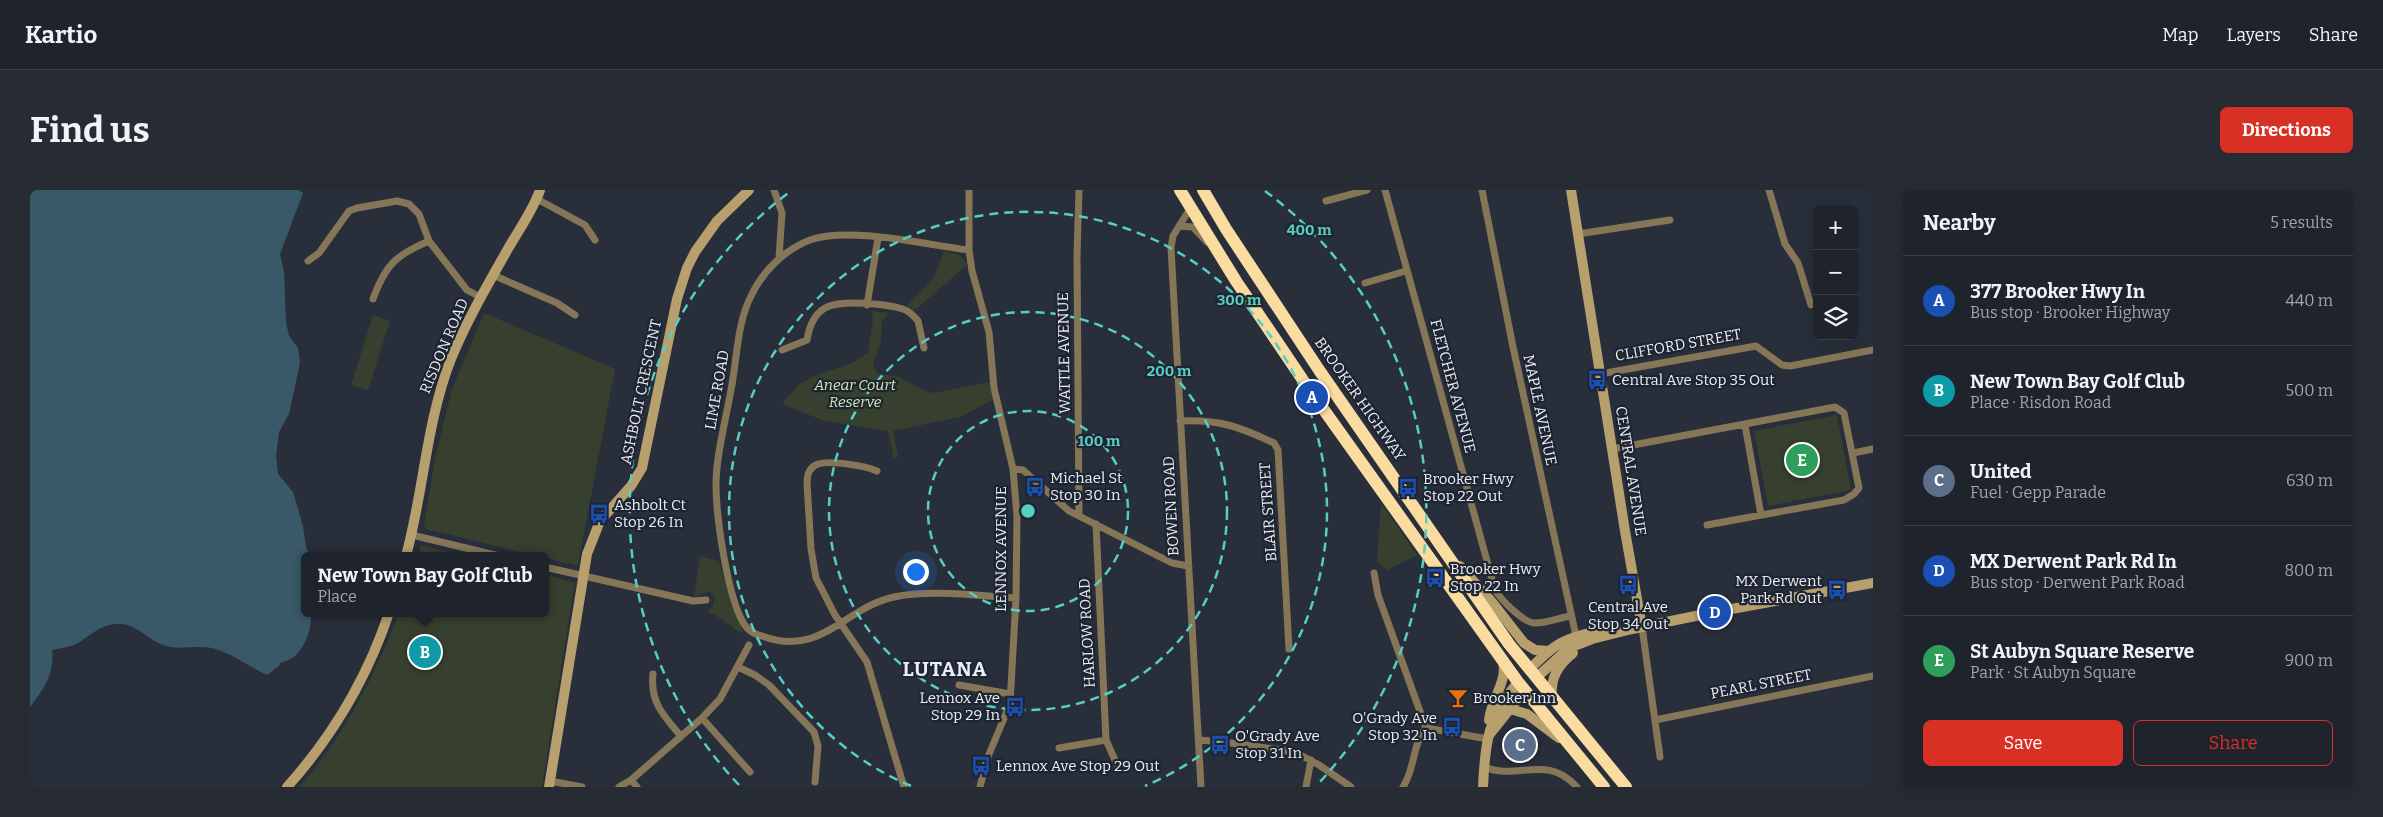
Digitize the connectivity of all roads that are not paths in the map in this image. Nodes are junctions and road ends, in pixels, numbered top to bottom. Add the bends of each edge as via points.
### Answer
1 (749, 190) edge
2 (774, 190) edge
3 (969, 190) edge
4 (1079, 190) edge
5 (1180, 190) edge
6 (1189, 190) edge
7 (1203, 190) edge
8 (1367, 190) edge
9 (1385, 190) edge
10 (1482, 190) edge
11 (1571, 190) edge
12 (1770, 190) edge
13 (538, 195) edge
14 (1326, 201) dead end
15 (1191, 207) junction
16 (1670, 220) dead end
17 (1179, 226) junction
18 (1578, 234) junction
19 (878, 238) junction
20 (595, 240) dead end
21 (429, 241) junction
22 (969, 250) junction
23 (780, 258) junction
24 (1223, 260) junction
25 (308, 261) dead end
26 (1406, 271) junction
27 (493, 275) junction
28 (1365, 283) dead end
29 (480, 297) junction
30 (372, 299) dead end
31 (867, 304) junction
32 (1811, 305) dead end
33 (574, 315) dead end
34 (924, 348) dead end
35 (782, 350) dead end
36 (1873, 350) edge
37 (1600, 374) junction
38 (1180, 422) junction
39 (1745, 425) junction
40 (1612, 449) junction
41 (1873, 449) edge
42 (1853, 453) junction
43 (1013, 469) junction
44 (878, 471) dead end
45 (1761, 515) junction
46 (1078, 516) junction
47 (1096, 524) junction
48 (1707, 524) dead end
49 (412, 535) junction
50 (407, 552) edge
51 (483, 552) edge
52 (1452, 559) junction
53 (1188, 566) junction
54 (549, 568) edge
55 (1374, 573) dead end
56 (583, 576) junction
57 (1873, 583) edge
58 (1016, 598) junction
59 (706, 600) dead end
60 (1570, 616) junction
61 (387, 617) edge
62 (841, 623) junction
63 (1637, 628) junction
64 (1576, 636) junction
65 (1592, 639) junction
66 (749, 645) dead end
67 (1289, 649) dead end
68 (1549, 650) junction
69 (1503, 660) junction
70 (738, 667) junction
71 (653, 674) dead end
72 (1533, 674) junction
73 (1873, 676) edge
74 (960, 685) dead end
75 (1521, 686) junction
76 (1010, 694) junction
77 (1552, 698) junction
78 (1510, 709) junction
79 (702, 718) junction
80 (1655, 720) junction
81 (1426, 728) junction
82 (680, 735) junction
83 (1488, 736) junction
84 (1106, 740) junction
85 (1199, 740) junction
86 (1570, 746) junction
87 (1059, 748) dead end
88 (1660, 757) dead end
89 (1311, 760) junction
90 (1484, 767) junction
91 (1119, 769) dead end
92 (750, 772) dead end
93 (631, 780) junction
94 (815, 782) dead end
95 (549, 784) edge
96 (287, 787) edge
97 (582, 787) edge
98 (620, 787) edge
99 (637, 787) edge
100 (904, 787) edge
101 (980, 787) edge
102 (1201, 787) edge
103 (1306, 787) edge
104 (1351, 787) edge
105 (1403, 787) edge
106 (1483, 787) edge
107 (1577, 787) edge
108 (1604, 787) edge
109 (1626, 787) edge

1 - 56 street, ASHBOLT CRESCENT via 717,221 687,268 670,326 642,468 631,486 600,521 587,554
2 - 23 street via 782,213
3 - 22 street, LENNOX AVENUE
4 - 46 street, WATTLE AVENUE
5 - 15 highway
6 - 15 highway
7 - 52 highway, BROOKER HIGHWAY via 1319,370
8 - 14 street
9 - 26 street, FLETCHER AVENUE
10 - 60 street, MAPLE AVENUE
11 - 18 street, CENTRAL AVENUE
12 - 32 street via 1785,244 1798,263
13 - 20 street via 585,225
13 - 27 street, RISDON ROAD
15 - 17 street, BOWEN ROAD
15 - 24 highway
16 - 18 street
17 - 24 street via 1193,227
17 - 38 street, BOWEN ROAD via 1171,248
18 - 37 street, CENTRAL AVENUE
19 - 22 street, LIME ROAD
19 - 23 street, LIME ROAD via 848,234 827,236 809,241
19 - 31 street
21 - 25 street via 417,211 405,202 397,201 349,211 319,253
21 - 29 street via 467,290
21 - 30 street via 400,255 378,284
22 - 43 street, LENNOX AVENUE via 989,332 994,388
23 - 62 street, LIME ROAD via 750,297 743,324 716,481 725,566 740,616 754,633 772,640 800,643
24 - 69 highway via 1309,389
26 - 28 street
26 - 60 street, FLETCHER AVENUE via 1495,590 1503,601 1530,622
27 - 29 street, RISDON ROAD
27 - 33 street via 556,303
29 - 49 street, RISDON ROAD via 450,363 433,414
31 - 34 street via 903,309 913,314 918,321
31 - 35 street via 838,303 826,308 815,316 807,340
36 - 37 street, CLIFFORD STREET via 1790,366 1782,365 1756,346
37 - 40 street, CENTRAL AVENUE
38 - 53 street, BOWEN ROAD
38 - 67 street, BLAIR STREET via 1225,423 1274,443 1278,450
39 - 40 street
39 - 42 street via 1835,407 1844,413
39 - 45 street
40 - 63 street, CENTRAL AVENUE
41 - 42 street
42 - 45 street via 1858,488 1854,494 1844,500
43 - 46 street via 1024,470 1061,505
43 - 58 street, LENNOX AVENUE via 1017,516
44 - 62 street via 870,467 825,463 817,464 807,474 813,566 825,598
45 - 48 street
46 - 47 street
47 - 53 street via 1172,563
47 - 84 street, HARLOW ROAD
49 - 50 street, RISDON ROAD
49 - 51 street
52 - 68 street via 1482,589 1524,643 1535,650
52 - 72 highway, BROOKER HIGHWAY
53 - 85 street, BOWEN ROAD
54 - 56 street
55 - 81 street via 1378,595
56 - 59 street via 693,601
56 - 95 street, ASHBOLT CRESCENT
57 - 63 street
58 - 62 street, LIME ROAD via 915,594 875,603
58 - 76 street, LENNOX AVENUE
60 - 64 street, MAPLE AVENUE
61 - 96 street via 366,670 344,711
62 - 100 street via 866,662
63 - 64 street via 1617,628
63 - 65 street
63 - 80 street, CENTRAL AVENUE
64 - 68 street
65 - 72 street via 1570,648
65 - 77 street via 1558,668 1552,682
66 - 70 street
68 - 72 street
69 - 75 highway
69 - 83 street via 1504,677 1492,705
70 - 79 street via 720,698
70 - 94 street via 769,685 814,732 818,746
71 - 82 street via 653,695 658,709
72 - 75 highway
72 - 77 highway, BROOKER HIGHWAY
73 - 80 street, PEARL STREET
74 - 76 street
75 - 78 street
75 - 83 street via 1498,709
75 - 86 highway
76 - 101 street, LENNOX AVENUE via 1009,711 987,759
77 - 109 highway, BROOKER HIGHWAY
78 - 83 street
78 - 86 street via 1527,714
79 - 82 street
79 - 92 street
80 - 88 street, CENTRAL AVENUE
81 - 83 street
81 - 105 street via 1418,738 1410,773
82 - 93 street
83 - 90 street
84 - 87 street
84 - 91 street, HARLOW ROAD
85 - 89 street via 1295,752
85 - 102 street, BOWEN ROAD
86 - 108 highway
89 - 103 street
89 - 104 street
90 - 106 street
90 - 107 street via 1546,769 1563,774
93 - 98 street
93 - 99 street
95 - 97 street

